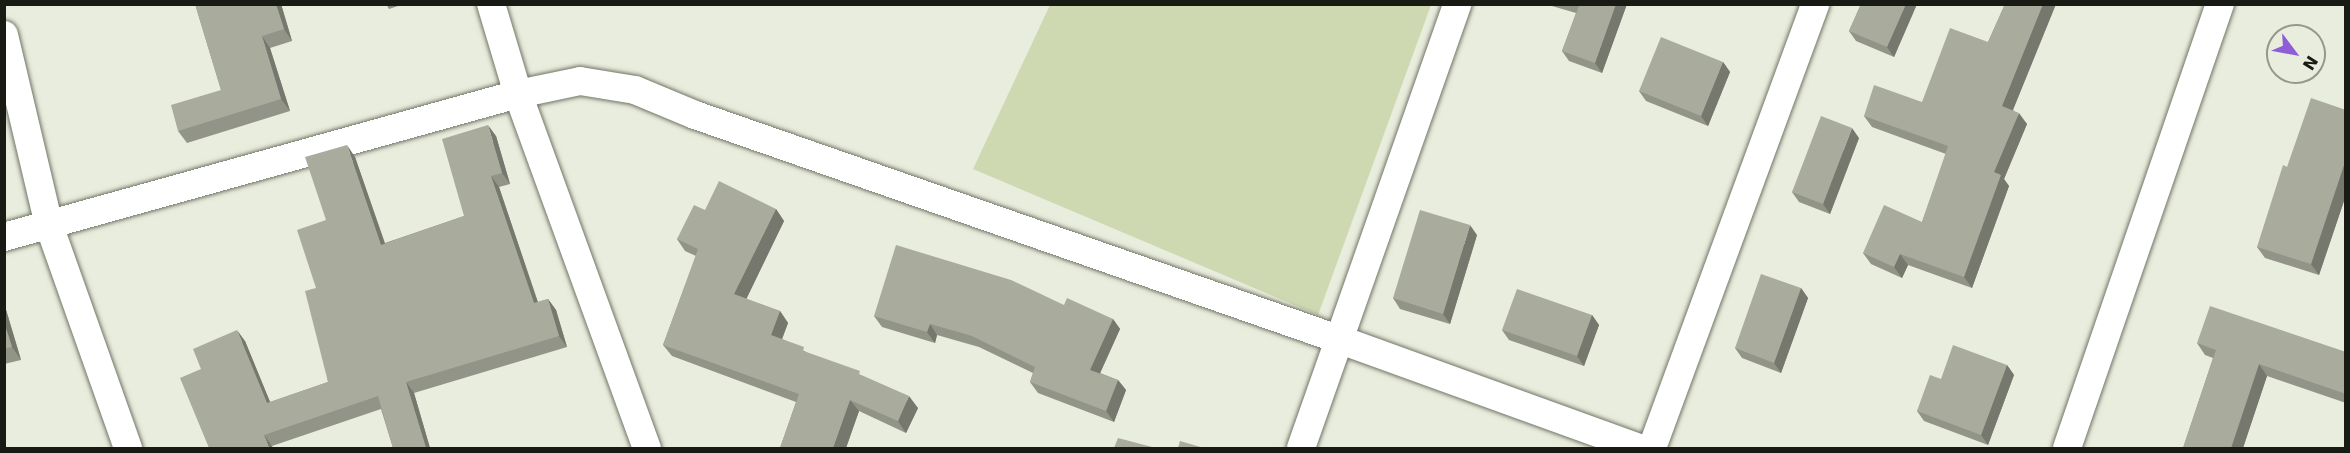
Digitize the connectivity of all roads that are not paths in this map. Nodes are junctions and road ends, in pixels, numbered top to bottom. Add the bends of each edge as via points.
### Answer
1 (491, 4) edge
2 (1457, 4) edge
3 (1815, 4) edge
4 (2220, 4) edge
5 (4, 34) edge
6 (518, 94) junction
7 (49, 225) junction
8 (4, 237) edge
9 (1338, 339) junction
10 (128, 448) edge
11 (647, 448) edge
12 (1301, 448) edge
13 (1639, 448) edge
14 (1652, 448) edge
15 (2067, 448) edge

1 - 6 street
2 - 9 street
3 - 14 street
4 - 15 street
5 - 7 street
6 - 7 street
6 - 9 street via 580,81 635,90 695,116
6 - 11 street
7 - 8 street
7 - 10 street
9 - 12 street
9 - 13 street

